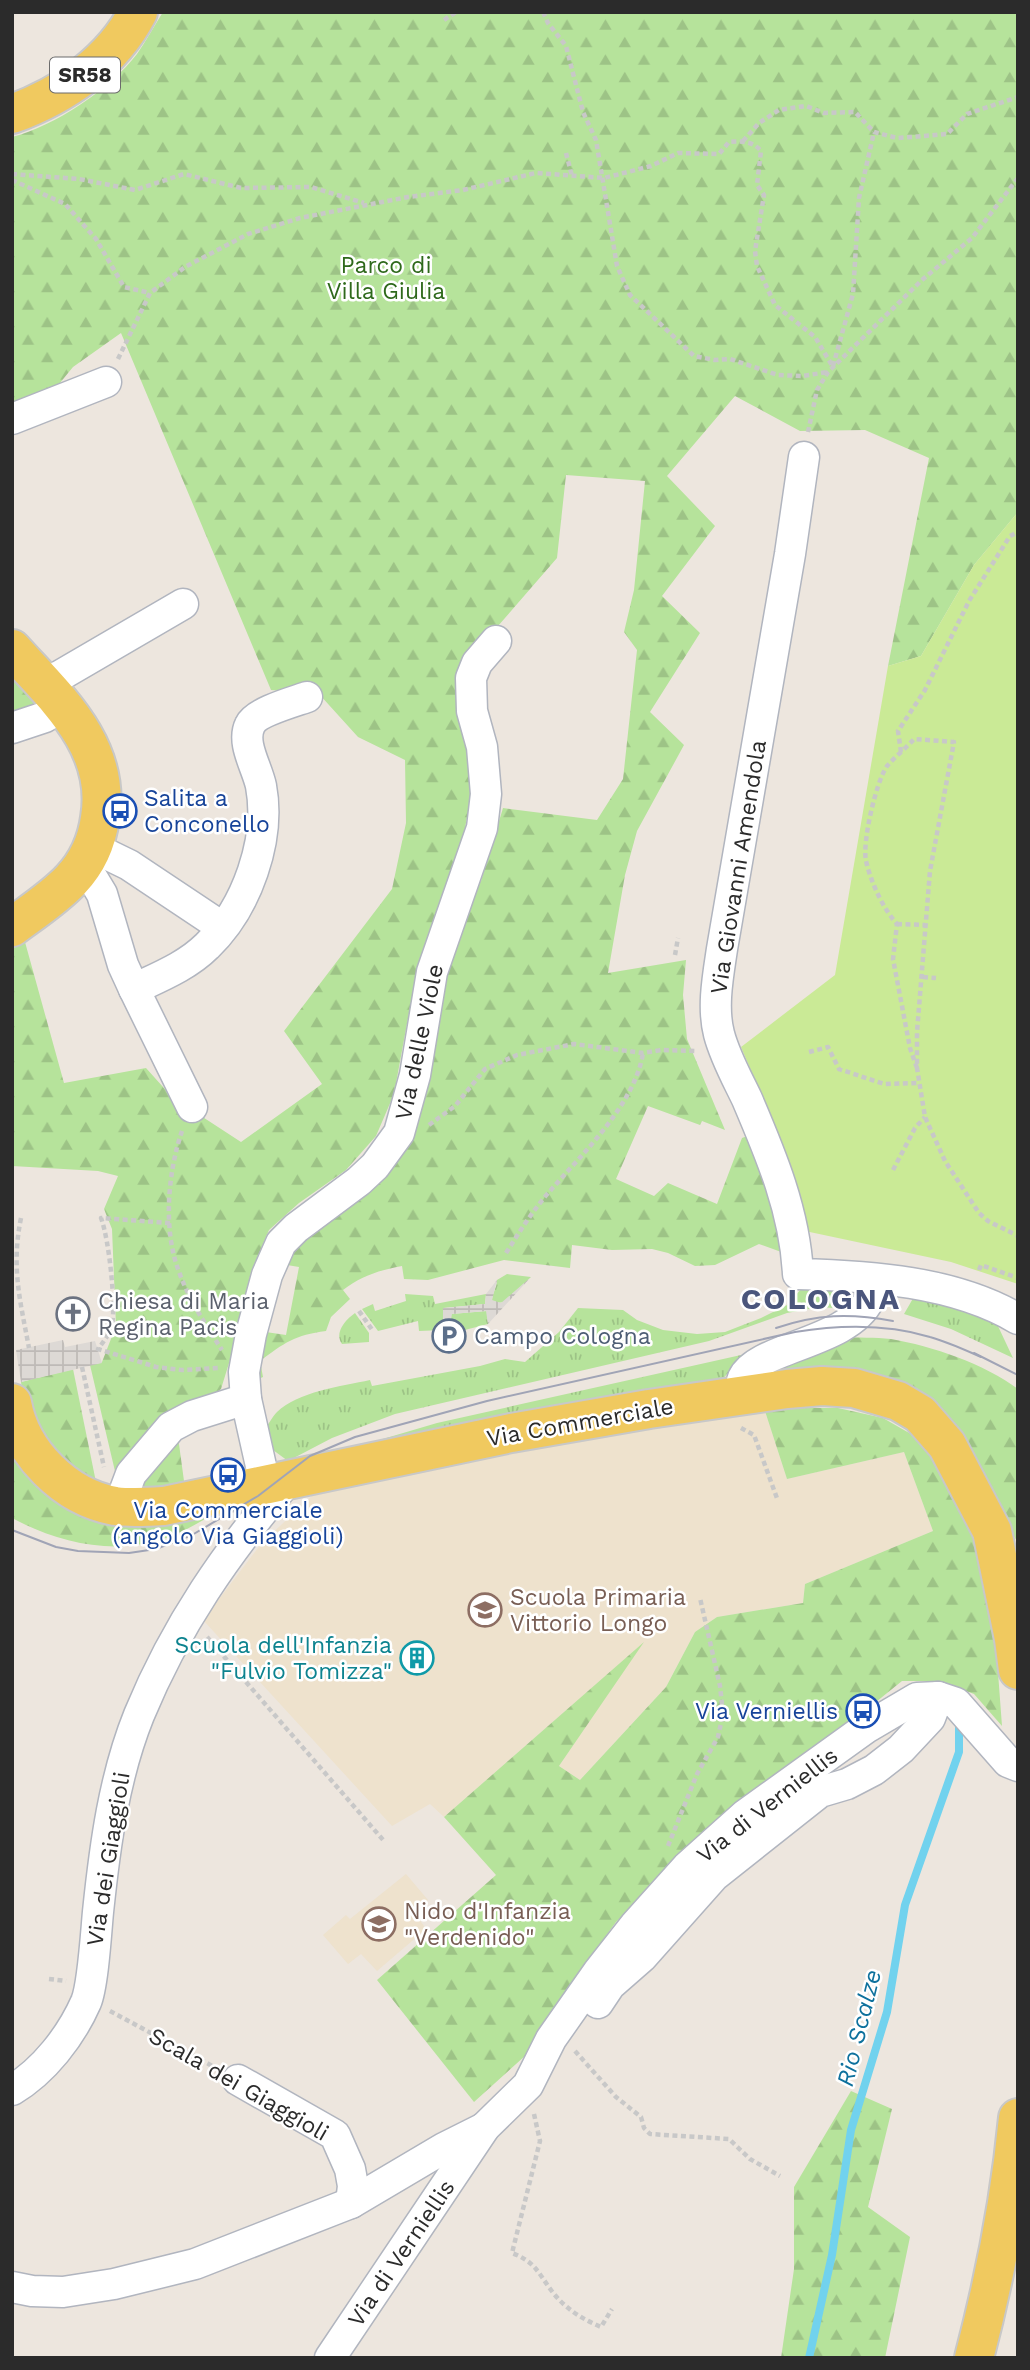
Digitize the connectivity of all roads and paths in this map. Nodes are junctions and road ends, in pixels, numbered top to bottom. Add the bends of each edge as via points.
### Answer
1 (138, 12) edge
2 (456, 12) edge
3 (543, 12) edge
4 (444, 20) dead end
5 (1018, 97) edge
6 (12, 114) edge
7 (874, 132) junction
8 (743, 141) junction
9 (566, 153) dead end
10 (12, 174) edge
11 (572, 176) junction
12 (604, 178) junction
13 (1018, 178) edge
14 (12, 180) edge
15 (368, 204) junction
16 (150, 293) junction
17 (833, 367) junction
18 (828, 372) junction
19 (106, 382) joint
20 (12, 419) edge
21 (804, 457) joint
22 (1018, 532) edge
23 (183, 604) dead end
24 (496, 641) dead end
25 (12, 649) edge
26 (54, 695) junction
27 (307, 697) dead end
28 (12, 729) edge
29 (902, 752) junction
30 (88, 855) junction
31 (897, 924) junction
32 (925, 925) junction
33 (12, 927) edge
34 (222, 927) junction
35 (678, 938) dead end
36 (675, 955) dead end
37 (923, 977) junction
38 (936, 978) dead end
39 (134, 989) junction
40 (725, 1050) junction
41 (808, 1052) dead end
42 (643, 1053) junction
43 (917, 1068) junction
44 (920, 1083) junction
45 (192, 1107) joint
46 (925, 1117) junction
47 (399, 1133) junction
48 (893, 1170) dead end
49 (21, 1217) dead end
50 (170, 1223) junction
51 (1018, 1236) edge
52 (506, 1253) dead end
53 (979, 1270) dead end
54 (1018, 1278) edge
55 (874, 1279) junction
56 (359, 1311) dead end
57 (1018, 1319) edge
58 (373, 1331) dead end
59 (29, 1348) dead end
60 (226, 1356) dead end
61 (82, 1367) dead end
62 (220, 1367) dead end
63 (246, 1399) junction
64 (740, 1411) junction
65 (13, 1413) edge
66 (278, 1481) junction
67 (778, 1501) dead end
68 (116, 1506) junction
69 (992, 1531) junction
70 (1018, 1569) edge
71 (700, 1598) dead end
72 (188, 1615) junction
73 (1018, 1670) edge
74 (938, 1697) junction
75 (1018, 1766) edge
76 (697, 1774) dead end
77 (384, 1842) dead end
78 (118, 2016) dead end
79 (569, 2046) junction
80 (238, 2080) joint
81 (528, 2085) junction
82 (12, 2090) edge
83 (1018, 2118) edge
84 (485, 2127) junction
85 (780, 2176) dead end
86 (351, 2203) junction
87 (12, 2287) edge
88 (612, 2309) dead end
89 (330, 2358) edge
90 (974, 2358) edge

1 - 6 main road, SR58 via 108,55 78,81
2 - 4 path
3 - 12 path via 566,46
5 - 7 path via 967,114 947,134 897,138
7 - 8 path via 855,112 824,113 806,106 779,110 759,122
7 - 17 path via 859,198 853,294
8 - 12 path via 729,142 719,154 678,153 651,166
8 - 17 path via 761,151 757,185 764,195 757,266 775,305 815,337
9 - 11 path
10 - 15 path via 79,179 135,190 184,174 241,188 312,187
11 - 12 path
11 - 15 path via 536,173
12 - 18 path via 617,266 629,295 694,356 730,359 778,375
13 - 17 path via 972,238
14 - 16 path via 65,204 96,239 124,287
15 - 16 path via 247,234 185,267
16 - 19 path
17 - 18 path
18 - 21 path via 817,390
19 - 20 street
21 - 40 street, Via Giovanni Amendola via 722,948 716,1008
22 - 29 path via 1010,536 970,601 925,690 898,731
23 - 26 street
24 - 47 street, Via delle Viole via 471,678 486,794 482,828 432,972 415,1075
25 - 26 main road
26 - 28 street via 45,717
26 - 30 main road via 88,740 97,761 102,808
27 - 34 street via 266,712 252,721 246,735 265,809 263,837 246,887
29 - 31 path via 878,785 865,858 887,913
29 - 32 path via 914,739 954,742
30 - 33 main road via 62,890
30 - 34 street via 129,864
30 - 39 street
31 - 32 path
31 - 43 path via 893,959 909,1048
32 - 37 path
34 - 39 street via 180,967
35 - 36 path
37 - 38 path
37 - 43 path
39 - 45 street
40 - 42 path
40 - 55 street, Via Giovanni Amendola via 785,1197 798,1274
41 - 44 path via 828,1047 839,1069 884,1084
42 - 47 path via 574,1044 517,1055 485,1069 455,1106 433,1124
42 - 52 path via 625,1098
43 - 44 path
44 - 46 path
45 - 50 path via 173,1167
46 - 48 path
46 - 51 path via 945,1161 979,1213
47 - 63 street, Via delle Viole via 374,1166 281,1243 273,1257 246,1358
49 - 59 path via 16,1277
50 - 60 path via 178,1269
50 - 62 path via 101,1218 108,1237 113,1322 98,1349 156,1367
53 - 54 path via 981,1265
55 - 57 street, Via Giovanni Amendola via 966,1295
55 - 64 street via 869,1300 855,1316 816,1340 752,1367 743,1378
56 - 58 path
61 - 68 path
63 - 66 street, Via delle Viole
63 - 68 street via 171,1427 131,1474
64 - 66 main road, Via Commerciale via 511,1433
64 - 67 path via 754,1435
64 - 69 main road, Via Commerciale via 822,1386 855,1388 898,1401 920,1414 947,1445
65 - 68 main road, Via Commerciale via 27,1443 59,1479 88,1498
66 - 68 main road, Via Commerciale via 164,1506
66 - 72 street, Via dei Giaggioli
69 - 70 street
69 - 73 main road, Via Commerciale
71 - 76 path via 723,1714 718,1737
72 - 77 path
72 - 82 street, Via dei Giaggioli via 139,1716 123,1762 105,1852 88,1999 50,2059
74 - 75 street via 956,1703 1008,1762
74 - 79 street, Via di Verniellis via 930,1718 901,1749 874,1770 820,1793 713,1876 642,1957 610,1984
74 - 81 street, Via di Verniellis via 917,1698 866,1728 746,1815 687,1867 598,1972 551,2039
78 - 80 path, Scala dei Giaggioli
79 - 81 street, Via di Verniellis
79 - 85 path via 641,2117 650,2134 729,2139 750,2159
80 - 86 street, Scala dei Giaggioli via 335,2135 351,2168
81 - 84 street, Via di Verniellis
81 - 88 path via 540,2141 512,2253 530,2260 552,2291 583,2319 601,2327
83 - 90 main road via 1002,2238
84 - 86 street
84 - 89 street, Via di Verniellis
86 - 87 street via 195,2264 64,2292

